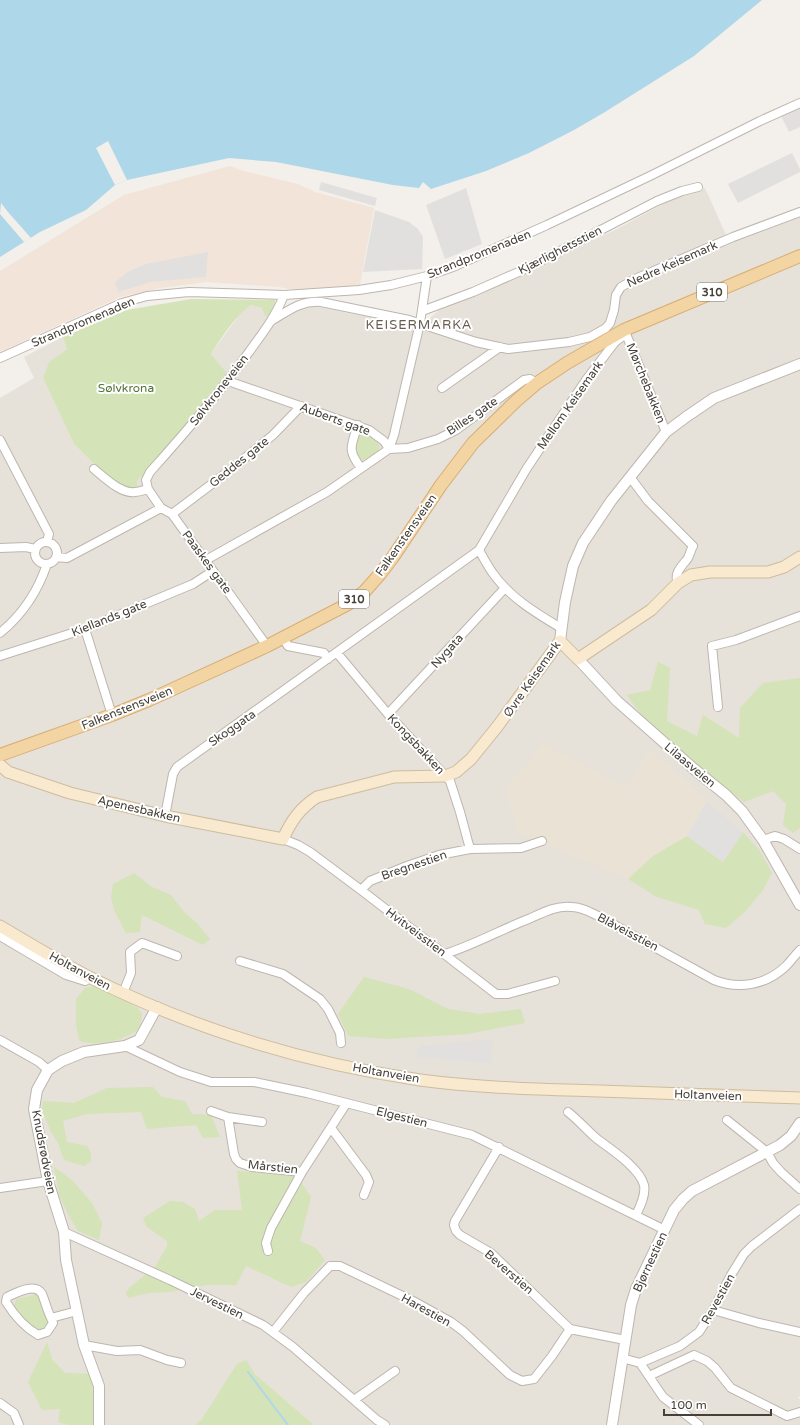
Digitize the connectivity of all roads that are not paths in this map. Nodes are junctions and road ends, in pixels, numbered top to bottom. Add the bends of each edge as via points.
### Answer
1 (800, 102) edge
2 (698, 188) dead end
3 (800, 212) edge
4 (800, 256) edge
5 (427, 276) junction
6 (284, 295) junction
7 (422, 311) junction
8 (271, 321) junction
9 (420, 323) junction
10 (625, 332) junction
11 (500, 347) junction
12 (0, 358) edge
13 (800, 364) edge
14 (228, 381) junction
15 (537, 383) junction
16 (442, 388) dead end
17 (302, 406) junction
18 (358, 425) junction
19 (666, 432) junction
20 (0, 440) edge
21 (389, 449) junction
22 (361, 468) junction
23 (94, 469) dead end
24 (630, 477) junction
25 (146, 480) joint
26 (148, 489) junction
27 (162, 508) junction
28 (172, 514) junction
29 (47, 542) junction
30 (0, 548) edge
31 (35, 549) junction
32 (479, 550) junction
33 (56, 556) junction
34 (800, 556) edge
35 (206, 560) junction
36 (48, 564) junction
37 (213, 571) junction
38 (678, 583) junction
39 (505, 588) junction
40 (800, 616) edge
41 (561, 628) junction
42 (85, 629) junction
43 (0, 633) edge
44 (283, 638) junction
45 (560, 642) junction
46 (267, 646) junction
47 (337, 654) junction
48 (0, 656) edge
49 (328, 659) junction
50 (578, 659) junction
51 (718, 707) dead end
52 (388, 714) junction
53 (112, 715) junction
54 (0, 755) edge
55 (0, 765) edge
56 (445, 776) junction
57 (165, 816) junction
58 (283, 839) junction
59 (762, 840) junction
60 (542, 841) dead end
61 (470, 849) junction
62 (800, 849) edge
63 (361, 890) junction
64 (800, 905) edge
65 (0, 926) edge
66 (0, 936) edge
67 (800, 950) edge
68 (445, 954) junction
69 (177, 956) dead end
70 (240, 961) dead end
71 (90, 978) junction
72 (555, 981) dead end
73 (123, 992) junction
74 (157, 1007) junction
75 (0, 1040) edge
76 (341, 1043) dead end
77 (126, 1046) junction
78 (48, 1070) junction
79 (800, 1098) edge
80 (346, 1104) junction
81 (211, 1111) dead end
82 (568, 1112) dead end
83 (228, 1117) junction
84 (727, 1120) dead end
85 (262, 1122) dead end
86 (800, 1123) edge
87 (331, 1128) junction
88 (499, 1148) junction
89 (767, 1152) junction
90 (302, 1172) junction
91 (48, 1181) junction
92 (0, 1188) edge
93 (800, 1189) edge
94 (364, 1195) dead end
95 (800, 1209) edge
96 (636, 1215) junction
97 (665, 1230) junction
98 (64, 1232) junction
99 (268, 1251) dead end
100 (713, 1310) junction
101 (77, 1311) junction
102 (51, 1318) junction
103 (570, 1329) junction
104 (273, 1332) junction
105 (800, 1332) edge
106 (625, 1340) junction
107 (84, 1345) junction
108 (622, 1358) junction
109 (181, 1363) dead end
110 (640, 1363) junction
111 (395, 1371) dead end
112 (649, 1376) junction
113 (354, 1400) junction
114 (2, 1407) edge
115 (800, 1412) edge
116 (19, 1425) edge
117 (99, 1425) edge
118 (384, 1425) edge
119 (612, 1425) edge
120 (699, 1425) edge

1 - 5 street, Strandpromenaden via 547,225
2 - 7 street, Kjærlighetsstien via 657,201 523,270
3 - 11 street, Nedre Keisemark via 734,237 621,287 616,295 610,323 590,337 508,349
4 - 10 main road, Mellom Keisemark / 310
5 - 6 street, Strandpromenaden via 358,290
5 - 7 street
6 - 8 street, Sølvkroneveien
6 - 12 street, Strandpromenaden via 189,292 147,296 122,303
7 - 9 street
8 - 9 street, Nedre Keisemark via 297,305 312,301
8 - 14 street, Sølvkroneveien
9 - 11 street, Nedre Keisemark via 476,342
9 - 21 street
10 - 15 main road, Falkenstensveien / 310 via 567,363
10 - 19 street, Mørchebakken
10 - 32 street, Mellom Keisemark via 586,380 527,468
11 - 16 street
13 - 19 street, Øvre Keisemark via 714,398
14 - 17 street, Auberts gate
14 - 25 street, Sølvkroneveien via 150,472
15 - 21 street, Billes gate via 530,379 524,380 456,430 438,439 408,448
15 - 44 main road, Falkenstensveien / 310 via 469,448 393,557 365,591 348,604
17 - 18 street, Auberts gate
17 - 28 street, Geddes gate via 235,467
18 - 21 street, Auberts gate via 379,436
18 - 22 street via 351,452
19 - 24 street, Øvre Keisemark
20 - 29 street via 49,534
21 - 22 street
22 - 35 street via 327,492
23 - 26 street via 124,490 134,493
24 - 38 street via 648,501 693,546 677,574
24 - 41 street, Øvre Keisemark via 594,525 577,556
25 - 26 street, Paaskes gate
26 - 27 street, Paaskes gate
27 - 28 street, Paaskes gate
27 - 33 street via 67,558
28 - 35 street, Paaskes gate
29 - 31 street
29 - 33 street via 55,547
30 - 31 street
31 - 36 street via 38,562
32 - 39 street
32 - 47 street, Skoggata
33 - 36 street
34 - 38 main road via 784,567 768,572 698,573
35 - 37 street, Paaskes gate
36 - 43 street via 41,582 21,612
37 - 42 street, Kiellands gate via 193,584
37 - 46 street, Paaskes gate
38 - 50 main road via 651,610
39 - 41 street via 519,601
39 - 52 street, Nygata
40 - 51 street via 736,640 712,646
41 - 45 street, Øvre Keisemark
42 - 48 street, Kiellands gate
42 - 53 street
44 - 46 main road, Falkenstensveien / 310
44 - 49 street via 288,646 324,653
45 - 50 main road, Lilaasveien
45 - 56 main road, Øvre Keisemark via 471,759 456,772
46 - 53 main road, Falkenstensveien / 310
47 - 49 street, Skoggata
47 - 52 street, Kongsbakken
49 - 57 street, Skoggata via 177,767 173,774
50 - 59 street, Lilaasveien via 617,701 726,795 742,811
52 - 56 street, Kongsbakken
53 - 54 main road, Falkenstensveien / 310
55 - 57 main road, Apenesbakken via 8,772 70,793
56 - 58 main road, Øvre Keisemark via 394,778 317,797 293,818
56 - 61 street, Kongsbakken via 453,788
57 - 58 main road, Apenesbakken
58 - 63 street, Hvitveisstien via 298,845
59 - 62 street via 775,836
59 - 64 street, Lilaasveien
60 - 61 street, Bregnestien via 521,848
61 - 63 street, Bregnestien via 439,855 407,866 370,881
63 - 68 street, Hvitveisstien
65 - 71 main road, Holtanveien
66 - 71 street via 66,975 85,981
67 - 68 street, Blåveisstien via 769,978 750,985 729,985 714,980 598,916 572,906 556,908
68 - 72 street, Hvitveisstien via 496,994 508,994
69 - 73 street via 142,943 130,952 131,973
70 - 76 street via 283,974 320,999 340,1033
71 - 73 main road, Holtanveien
73 - 74 main road, Holtanveien
74 - 77 street, Knudsrødveien via 139,1040
74 - 79 main road, Holtanveien via 275,1049 423,1080 517,1088
75 - 78 street via 39,1062
77 - 78 street, Knudsrødveien via 84,1052 62,1060
77 - 80 street, Elgestien via 180,1072 211,1082 254,1082
78 - 91 street, Knudsrødveien via 37,1090 34,1109
80 - 87 street, Mårstien
80 - 88 street, Elgestien via 472,1135
81 - 83 street
82 - 96 street via 642,1179 644,1188
83 - 85 street
83 - 90 street, Mårstien via 234,1154 240,1163 252,1167
84 - 89 street
86 - 89 street, Bjørnestien via 791,1136
87 - 90 street, Mårstien
87 - 94 street via 366,1175 369,1182
88 - 96 street, Elgestien
88 - 103 street, Beverstien via 454,1225 456,1231 491,1253
89 - 93 street via 781,1172
89 - 97 street, Bjørnestien via 692,1191 674,1210
90 - 99 street via 271,1228 266,1243
91 - 92 street
91 - 98 street, Knudsrødveien
95 - 100 street, Revestien via 744,1254
96 - 97 street, Elgestien
97 - 106 street, Bjørnestien via 636,1289
98 - 101 street, Knudsrødveien via 66,1260
98 - 104 street, Jervestien via 264,1325
100 - 105 street
100 - 110 street, Revestien via 699,1332 680,1346
101 - 102 street
101 - 107 street, Knudsrødveien
102 - 102 street via 41,1292 36,1289 27,1289 7,1297 6,1302 12,1312 29,1330 38,1335 47,1332 53,1323
103 - 104 street, Harestien via 534,1379 522,1381 510,1375 451,1322 414,1301 340,1266 330,1266 304,1293
103 - 106 street
104 - 113 street, Jervestien
106 - 108 street, Bjørnestien
107 - 109 street via 117,1351 140,1350
107 - 117 street, Knudsrødveien via 99,1386
108 - 110 street
108 - 119 street, Bjørnestien
110 - 112 street
111 - 113 street
112 - 115 street via 694,1355 715,1368 731,1388 787,1416
112 - 120 street via 663,1396
113 - 118 street, Jervestien
114 - 116 street via 14,1413

